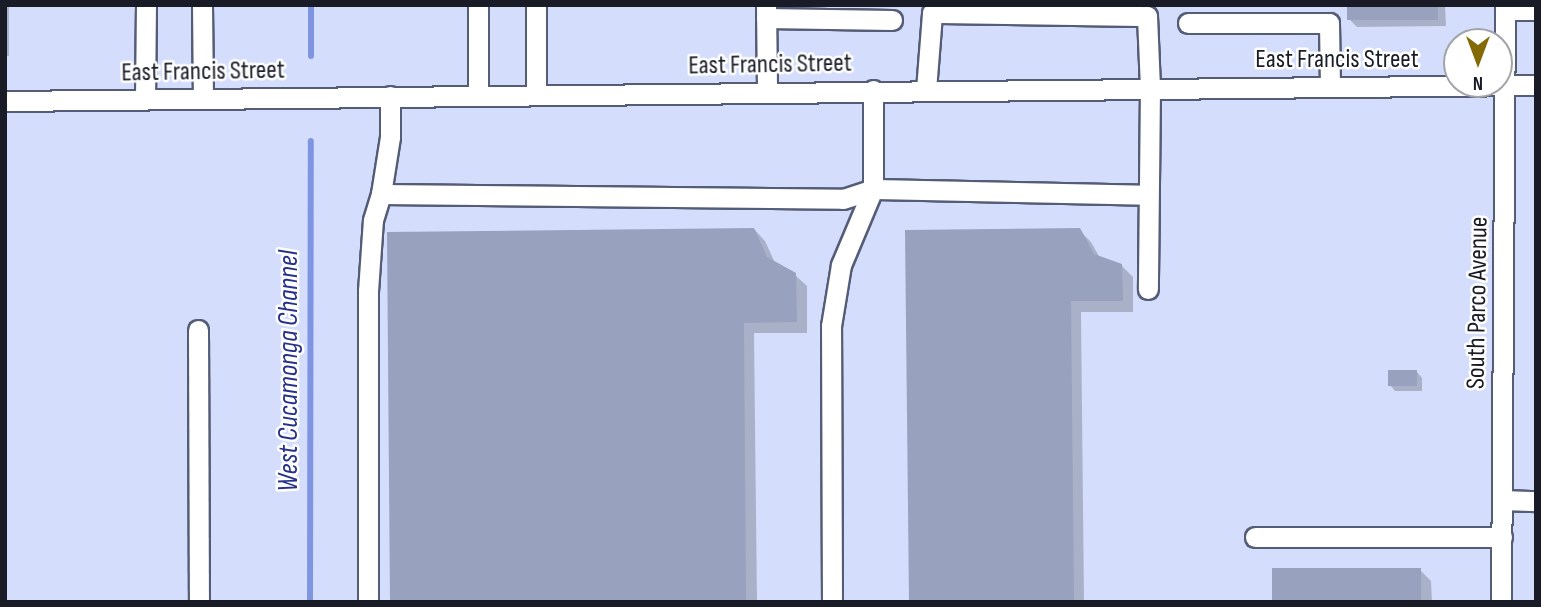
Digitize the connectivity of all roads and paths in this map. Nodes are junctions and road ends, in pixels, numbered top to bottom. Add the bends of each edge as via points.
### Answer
1 (146, 5) edge
2 (202, 5) edge
3 (478, 5) edge
4 (536, 5) edge
5 (1506, 8) edge
6 (1536, 10) edge
7 (766, 11) edge
8 (1147, 11) edge
9 (892, 20) dead end
10 (1188, 23) dead end
11 (1506, 28) edge
12 (1443, 85) edge
13 (1513, 85) edge
14 (1536, 85) edge
15 (1330, 86) junction
16 (1150, 88) junction
17 (873, 90) junction
18 (926, 90) junction
19 (766, 91) junction
20 (536, 94) junction
21 (478, 95) junction
22 (390, 96) junction
23 (203, 98) junction
24 (1506, 98) edge
25 (145, 99) junction
26 (5, 101) edge
27 (873, 189) junction
28 (381, 194) junction
29 (1148, 195) junction
30 (1148, 289) dead end
31 (198, 330) dead end
32 (1503, 500) junction
33 (1536, 501) edge
34 (1255, 537) dead end
35 (1502, 537) junction
36 (199, 602) edge
37 (368, 602) edge
38 (832, 602) edge
39 (1502, 602) edge

1 - 25 street
2 - 23 street
3 - 21 street
4 - 20 street
5 - 6 street
5 - 11 street, South Parco Avenue
7 - 9 street
7 - 19 street
8 - 16 street
8 - 18 street via 932,13
10 - 15 street via 1329,23
12 - 15 street, East Francis Street
13 - 14 street, East Francis Street
15 - 16 street, East Francis Street
16 - 18 street, East Francis Street
16 - 29 street
17 - 18 street, East Francis Street
17 - 19 street, East Francis Street
17 - 27 street
19 - 20 street, East Francis Street
20 - 21 street, East Francis Street
21 - 22 street, East Francis Street
22 - 23 street, East Francis Street
22 - 28 street via 390,137
23 - 25 street, East Francis Street
24 - 32 street, South Parco Avenue
25 - 26 street, East Francis Street
27 - 28 street via 843,199
27 - 29 street
27 - 38 street via 841,265 831,326
28 - 37 street via 373,220 368,291
29 - 30 street
31 - 36 street
32 - 33 street
32 - 35 street, South Parco Avenue
34 - 35 street
35 - 39 street, South Parco Avenue

